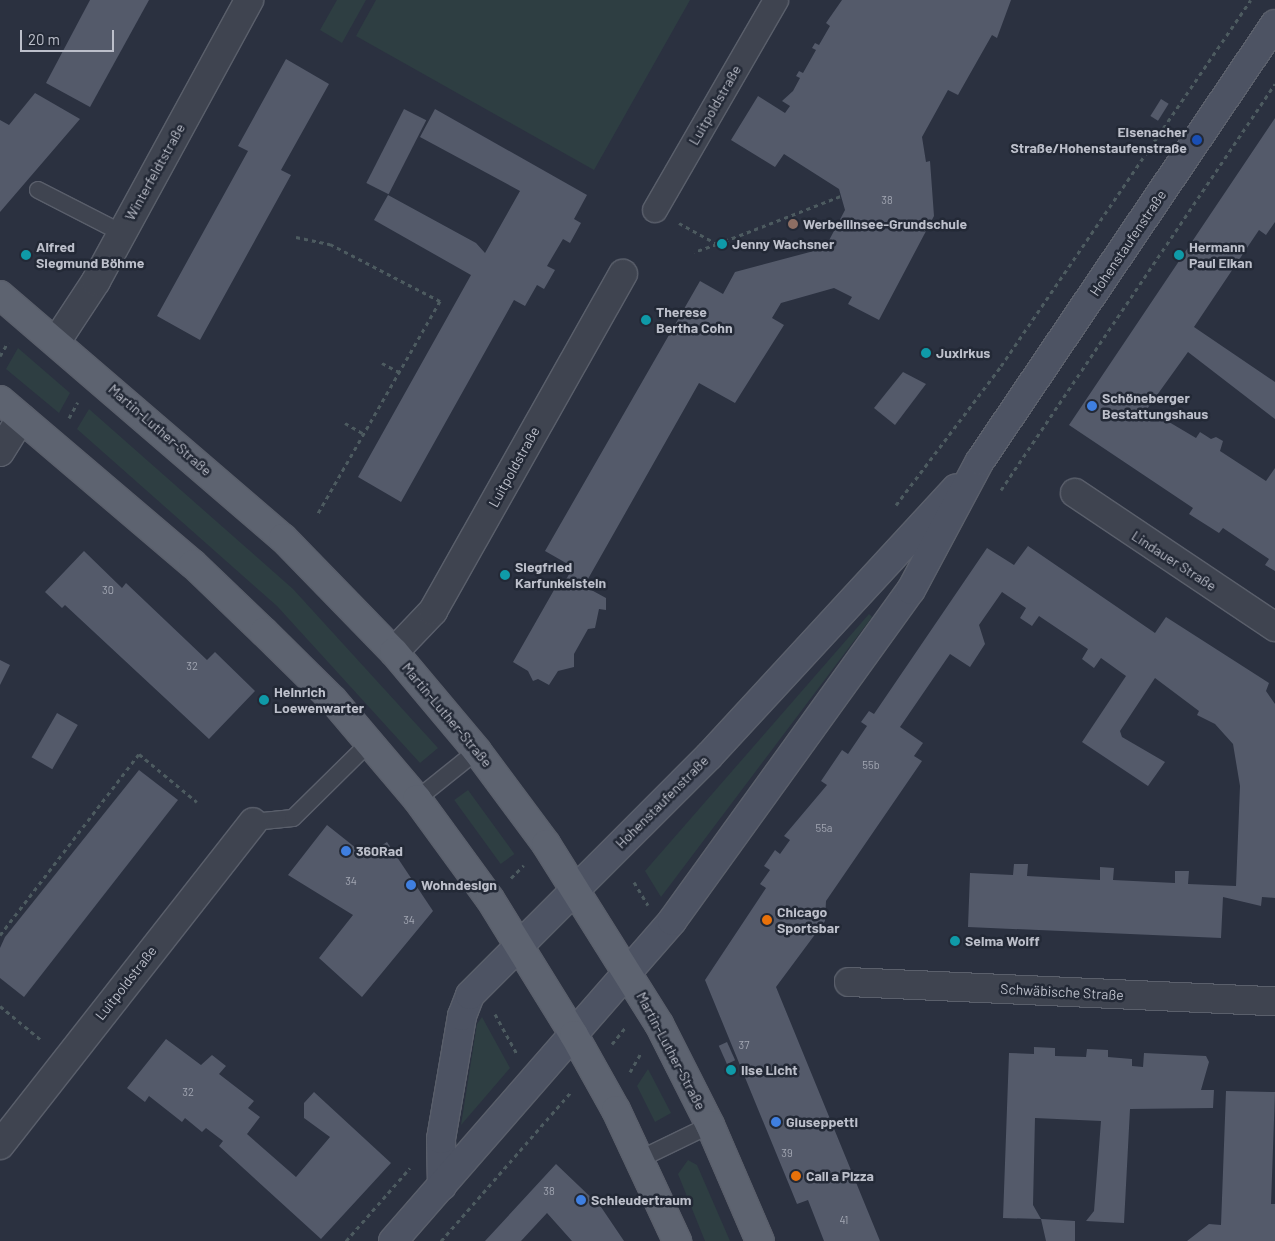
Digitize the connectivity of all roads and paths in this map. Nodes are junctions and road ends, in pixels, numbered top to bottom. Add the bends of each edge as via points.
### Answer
1 (249, 0) edge
2 (776, 0) edge
3 (1251, 0) edge
4 (1275, 24) edge
5 (38, 190) dead end
6 (841, 196) dead end
7 (655, 210) joint
8 (122, 233) junction
9 (296, 237) dead end
10 (717, 244) junction
11 (694, 252) dead end
12 (623, 274) dead end
13 (0, 295) edge
14 (9, 340) dead end
15 (56, 342) junction
16 (0, 356) edge
17 (382, 362) dead end
18 (399, 372) junction
19 (0, 400) edge
20 (79, 400) dead end
21 (21, 418) junction
22 (67, 421) dead end
23 (345, 423) dead end
24 (364, 434) junction
25 (0, 452) edge
26 (980, 461) junction
27 (1075, 493) dead end
28 (891, 511) dead end
29 (317, 515) dead end
30 (1275, 626) edge
31 (394, 652) junction
32 (369, 743) junction
33 (477, 751) junction
34 (417, 799) junction
35 (198, 802) dead end
36 (253, 822) joint
37 (525, 864) dead end
38 (509, 880) dead end
39 (634, 882) dead end
40 (575, 889) junction
41 (650, 909) dead end
42 (0, 935) edge
43 (518, 944) junction
44 (628, 973) junction
45 (849, 982) dead end
46 (1275, 1001) edge
47 (645, 1002) junction
48 (0, 1006) edge
49 (493, 1008) dead end
50 (574, 1035) junction
51 (40, 1038) dead end
52 (642, 1051) dead end
53 (519, 1058) dead end
54 (592, 1067) junction
55 (628, 1074) dead end
56 (710, 1125) junction
57 (0, 1145) edge
58 (640, 1159) junction
59 (407, 1173) dead end
60 (442, 1186) junction
61 (346, 1241) edge
62 (393, 1241) edge
63 (441, 1241) edge
64 (677, 1241) edge
65 (760, 1241) edge

1 - 8 street, Winterfeldtstraße
2 - 7 street, Luitpoldstraße
3 - 28 path via 996,373
4 - 26 main road, Hohenstaufenstraße
5 - 8 lane
6 - 10 path
7 - 10 path
8 - 15 street, Winterfeldtstraße
9 - 18 path via 330,244 440,301
10 - 11 path
12 - 31 street, Luitpoldstraße via 433,611
13 - 15 main road, Martin-Luther-Straße
14 - 16 path
15 - 31 main road, Martin-Luther-Straße via 283,538
17 - 18 path
18 - 24 path
19 - 21 main road
20 - 22 path
21 - 25 street
21 - 32 main road via 193,564 326,694
23 - 24 path
24 - 29 path
26 - 40 main road, Hohenstaufenstraße via 709,756
26 - 44 main road, Hohenstaufenstraße via 914,586 672,920
27 - 30 street, Lindauer Straße
31 - 33 main road, Martin-Luther-Straße
32 - 34 main road
32 - 36 lane via 293,818
33 - 34 lane
33 - 40 main road, Martin-Luther-Straße
34 - 43 main road
35 - 42 path via 139,754
36 - 57 street, Luitpoldstraße
37 - 38 path
39 - 41 path
40 - 43 main road, Hohenstaufenstraße
40 - 44 main road, Martin-Luther-Straße
43 - 50 main road
43 - 60 main road, Hohenstaufenstraße via 466,1004 441,1139
44 - 47 main road, Martin-Luther-Straße
44 - 50 main road, Hohenstaufenstraße
45 - 46 street, Schwäbische Straße
47 - 54 path
47 - 56 main road, Martin-Luther-Straße
48 - 51 path
49 - 53 path
50 - 54 main road
50 - 60 main road, Hohenstaufenstraße
52 - 55 path
54 - 58 main road
54 - 63 path
56 - 58 lane
56 - 65 main road, Martin-Luther-Straße
58 - 64 main road
59 - 61 path
60 - 62 main road, Hohenstaufenstraße

